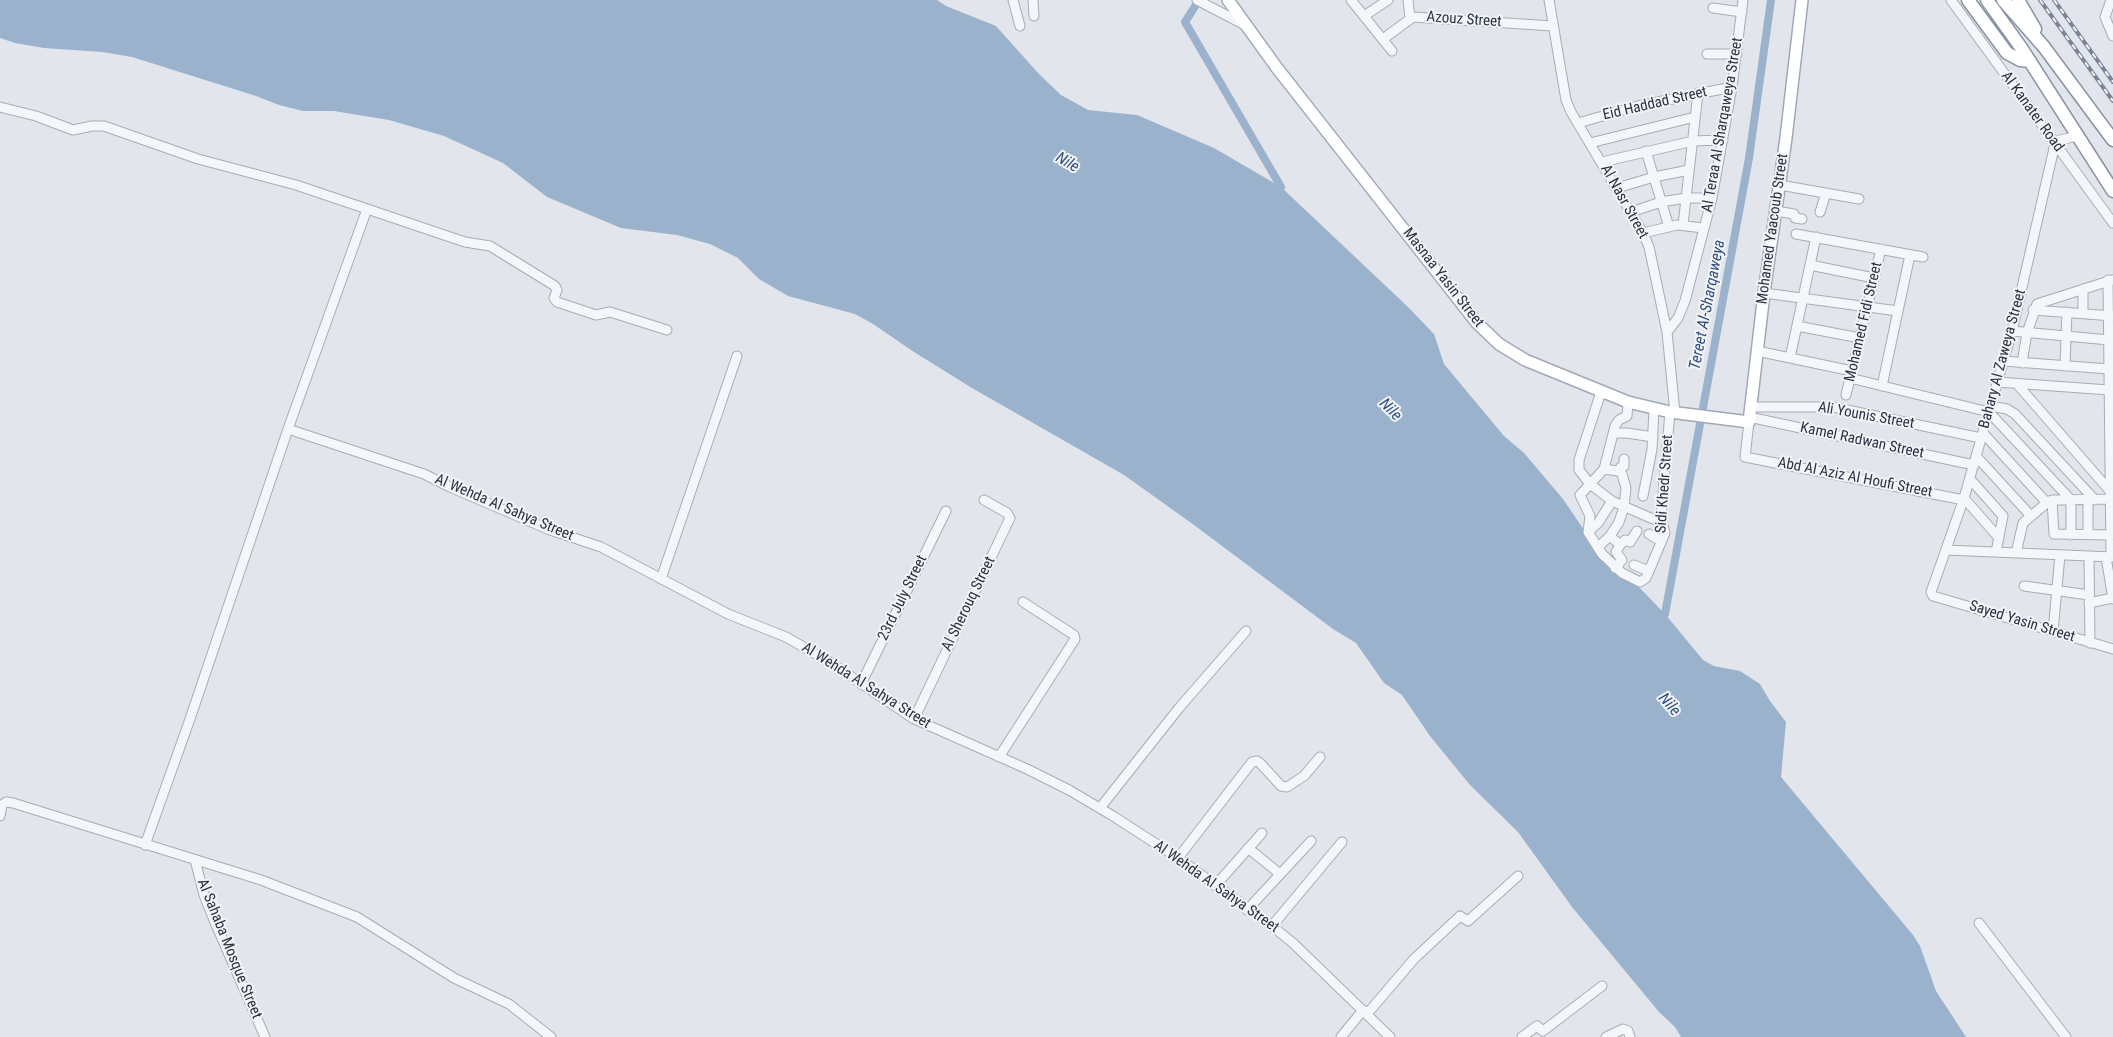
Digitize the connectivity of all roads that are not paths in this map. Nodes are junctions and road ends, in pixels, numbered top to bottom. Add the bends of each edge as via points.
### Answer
1 (1013, 0) edge
2 (1033, 0) edge
3 (1197, 0) edge
4 (1228, 0) edge
5 (1351, 0) edge
6 (1388, 0) edge
7 (1408, 0) edge
8 (1549, 0) edge
9 (1743, 0) edge
10 (1802, 0) edge
11 (1951, 0) edge
12 (1968, 0) edge
13 (1987, 0) edge
14 (2003, 0) edge
15 (2018, 0) edge
16 (2112, 0) edge
17 (1713, 8) dead end
18 (2110, 11) edge
19 (1742, 12) junction
20 (1034, 16) dead end
21 (1364, 16) junction
22 (1410, 18) junction
23 (1245, 25) junction
24 (1020, 26) dead end
25 (1553, 26) junction
26 (2113, 36) edge
27 (1383, 39) junction
28 (2044, 47) junction
29 (1392, 51) dead end
30 (1707, 54) dead end
31 (1736, 54) junction
32 (2030, 61) junction
33 (1732, 87) junction
34 (1698, 93) junction
35 (0, 107) edge
36 (1695, 117) junction
37 (1578, 123) junction
38 (2078, 136) junction
39 (1723, 140) junction
40 (2113, 140) edge
41 (1693, 141) junction
42 (1590, 143) junction
43 (2055, 144) junction
44 (1646, 151) junction
45 (1602, 162) junction
46 (1690, 170) junction
47 (1654, 177) junction
48 (1780, 185) junction
49 (1617, 188) junction
50 (2113, 190) edge
51 (1826, 193) junction
52 (1686, 198) junction
53 (1712, 198) junction
54 (1859, 199) dead end
55 (1661, 202) junction
56 (367, 210) junction
57 (1776, 210) junction
58 (1631, 212) junction
59 (1820, 212) dead end
60 (1802, 219) dead end
61 (2113, 223) edge
62 (1684, 225) junction
63 (1669, 227) junction
64 (1704, 228) junction
65 (1644, 232) junction
66 (1796, 234) dead end
67 (1816, 237) junction
68 (1881, 249) junction
69 (1910, 255) junction
70 (1923, 257) dead end
71 (1810, 265) junction
72 (1874, 278) junction
73 (2111, 280) edge
74 (2082, 289) junction
75 (1764, 293) junction
76 (1803, 298) junction
77 (1867, 307) junction
78 (2033, 310) junction
79 (1898, 311) junction
80 (2067, 312) junction
81 (2082, 313) junction
82 (2111, 315) edge
83 (1797, 326) junction
84 (667, 330) dead end
85 (2012, 331) junction
86 (1667, 332) junction
87 (2028, 333) junction
88 (2066, 336) junction
89 (1860, 338) junction
90 (2109, 340) junction
91 (1757, 351) junction
92 (737, 356) dead end
93 (1790, 358) junction
94 (2003, 362) junction
95 (2022, 363) junction
96 (2066, 366) junction
97 (2110, 372) edge
98 (1851, 375) junction
99 (1997, 382) junction
100 (2017, 384) junction
101 (1882, 386) junction
102 (2109, 390) junction
103 (1601, 392) junction
104 (1846, 395) dead end
105 (1628, 402) junction
106 (2111, 405) edge
107 (1654, 409) junction
108 (1990, 409) junction
109 (1673, 412) junction
110 (1750, 415) junction
111 (288, 429) junction
112 (1614, 433) junction
113 (1982, 436) junction
114 (1653, 438) junction
115 (1652, 449) junction
116 (1667, 451) junction
117 (1746, 457) joint
118 (1624, 459) dead end
119 (1975, 460) junction
120 (1604, 469) junction
121 (1621, 472) junction
122 (1970, 479) junction
123 (1590, 484) junction
124 (2110, 495) junction
125 (1643, 496) dead end
126 (1964, 499) junction
127 (984, 500) dead end
128 (2071, 500) junction
129 (2091, 500) junction
130 (1612, 501) junction
131 (2050, 502) junction
132 (1624, 507) junction
133 (946, 511) dead end
134 (2031, 516) junction
135 (1662, 523) junction
136 (1637, 531) dead end
137 (1588, 532) junction
138 (1649, 534) dead end
139 (2071, 535) junction
140 (2088, 535) junction
141 (2111, 535) junction
142 (1610, 536) junction
143 (1999, 538) junction
144 (1661, 541) junction
145 (1620, 545) junction
146 (1598, 547) junction
147 (1946, 550) junction
148 (1996, 552) junction
149 (2016, 553) junction
150 (2060, 555) junction
151 (2089, 556) junction
152 (2110, 557) edge
153 (1634, 565) dead end
154 (1616, 568) junction
155 (1649, 571) junction
156 (661, 579) junction
157 (2024, 586) dead end
158 (2057, 591) junction
159 (1932, 594) joint
160 (2113, 598) edge
161 (2089, 599) junction
162 (1023, 602) dead end
163 (1246, 631) dead end
164 (2053, 632) junction
165 (2090, 643) junction
166 (2113, 649) edge
167 (861, 684) junction
168 (914, 719) junction
169 (999, 756) junction
170 (1320, 757) dead end
171 (1100, 808) junction
172 (0, 816) edge
173 (1262, 833) dead end
174 (1311, 840) dead end
175 (1342, 842) dead end
176 (145, 845) junction
177 (1248, 848) junction
178 (1178, 858) junction
179 (195, 860) junction
180 (1280, 874) junction
181 (1518, 876) dead end
182 (1215, 886) junction
183 (1247, 910) junction
184 (1979, 923) dead end
185 (1272, 926) junction
186 (1602, 986) dead end
187 (1365, 1012) junction
188 (1629, 1034) edge
189 (265, 1037) edge
190 (551, 1037) edge
191 (1341, 1037) edge
192 (1390, 1037) edge
193 (1522, 1037) edge
194 (1606, 1037) edge
195 (2066, 1037) edge

1 - 24 street
2 - 20 street
3 - 23 street
4 - 23 main road, Masnaa Yasin Street
5 - 21 street
6 - 21 street
7 - 22 street
8 - 25 street, Al Nasr Street
9 - 19 street, Al Teraa Al Sharqaweya Street
10 - 48 main road, Mohamed Yaacoub Street
11 - 43 street, Al Kanater Road
12 - 32 highway via 2007,53
13 - 32 highway
14 - 28 highway
15 - 28 highway
16 - 18 street
17 - 19 street
18 - 26 street via 2106,22
19 - 31 street, Al Teraa Al Sharqaweya Street
21 - 27 street
22 - 25 street, Azouz Street
22 - 27 street, Azouz Street
23 - 103 main road, Masnaa Yasin Street via 1488,334 1525,360
25 - 37 street, Al Nasr Street via 1566,100
27 - 29 street
28 - 40 highway
30 - 31 street
31 - 33 street, Al Teraa Al Sharqaweya Street
32 - 38 highway
33 - 34 street, Eid Haddad Street
33 - 39 street, Al Teraa Al Sharqaweya Street
34 - 36 street
34 - 37 street, Eid Haddad Street
35 - 56 street via 36,116 68,130 104,126 198,159 262,175
36 - 41 street
36 - 42 street
37 - 42 street, Al Nasr Street
38 - 43 street
38 - 50 highway
39 - 41 street
39 - 53 street, Al Teraa Al Sharqaweya Street
41 - 44 street
41 - 46 street
42 - 45 street, Al Nasr Street
43 - 61 street, Al Kanater Road
43 - 85 street, Bahary Al Zaweya Street
44 - 45 street
44 - 47 street
45 - 49 street, Al Nasr Street
46 - 47 street
46 - 52 street
47 - 49 street
47 - 55 street
48 - 51 street
48 - 57 main road, Mohamed Yaacoub Street
49 - 58 street, Al Nasr Street
51 - 54 street
51 - 59 street
52 - 53 street
52 - 55 street
52 - 62 street
53 - 64 street, Al Teraa Al Sharqaweya Street
55 - 58 street
55 - 63 street
56 - 84 street via 465,242 495,248 555,286 557,302 596,315 610,312
56 - 111 street
57 - 60 street
57 - 75 main road, Mohamed Yaacoub Street
58 - 65 street, Al Nasr Street
62 - 63 street
62 - 64 street
63 - 65 street
64 - 86 street, Al Teraa Al Sharqaweya Street via 1682,309
65 - 86 street, Al Nasr Street
66 - 67 street
67 - 68 street
67 - 71 street
68 - 69 street
68 - 72 street, Mohamed Fidi Street
69 - 70 street
69 - 79 street
71 - 72 street
71 - 76 street
72 - 77 street, Mohamed Fidi Street
73 - 74 street
73 - 82 street
74 - 78 street via 2039,303
74 - 81 street
75 - 76 street
75 - 91 main road, Mohamed Yaacoub Street
76 - 77 street
76 - 83 street
77 - 79 street
77 - 89 street, Mohamed Fidi Street
78 - 80 street
78 - 87 street
79 - 101 street
80 - 81 street
80 - 88 street
81 - 82 street
82 - 90 street
83 - 89 street
83 - 93 street
85 - 87 street
85 - 94 street, Bahary Al Zaweya Street
86 - 109 street, Al Nasr Street
87 - 88 street
87 - 95 street
88 - 90 street
88 - 96 street
89 - 98 street, Mohamed Fidi Street
90 - 97 street
91 - 93 street
91 - 110 main road, Mohamed Yaacoub Street
92 - 156 street
93 - 98 street
94 - 95 street
94 - 99 street, Bahary Al Zaweya Street
95 - 96 street
96 - 97 street
97 - 102 street
98 - 101 street
98 - 104 street, Mohamed Fidi Street
99 - 100 street
99 - 108 street, Bahary Al Zaweya Street
100 - 102 street
100 - 124 street
101 - 108 street
102 - 106 street
103 - 105 main road, Masnaa Yasin Street
103 - 123 street via 1578,465
105 - 107 main road, Masnaa Yasin Street
105 - 112 street via 1627,416 1617,423
106 - 124 street
107 - 109 main road, Masnaa Yasin Street
107 - 114 street
108 - 113 street, Bahary Al Zaweya Street
108 - 128 street
108 - 129 street via 2007,409 2015,414
109 - 110 main road, Masnaa Yasin Street via 1722,418
109 - 116 street, Sidi Khedr Street
110 - 113 street, Ali Younis Street via 1833,407
110 - 117 street, Mohamed Yaacoub Street
110 - 119 street, Kamel Radwan Street
111 - 156 street, Al Wehda Al Sahya Street via 424,474 550,530 601,548
111 - 176 street
112 - 114 street
112 - 120 street
113 - 119 street, Bahary Al Zaweya Street
113 - 131 street
114 - 115 street
115 - 116 street
115 - 125 street
116 - 135 street, Sidi Khedr Street
117 - 126 street, Abd Al Aziz Al Houfi Street
118 - 121 street
119 - 122 street, Bahary Al Zaweya Street
119 - 134 street
120 - 121 street
120 - 123 street
121 - 132 street via 1625,484
122 - 126 street, Bahary Al Zaweya Street
122 - 143 street via 2003,516
123 - 130 street
123 - 137 street via 1580,497 1590,516
124 - 129 street
124 - 141 street
126 - 143 street
126 - 147 street, Bahary Al Zaweya Street
127 - 168 street, Al Sherouq Street via 1008,513 1010,518
128 - 129 street
128 - 131 street
128 - 139 street
129 - 140 street
130 - 132 street
130 - 137 street
131 - 134 street
131 - 139 street via 2052,531
132 - 135 street
132 - 142 street
133 - 167 street, 23rd July Street
134 - 149 street via 2023,523
135 - 144 street, Sidi Khedr Street via 1665,529
136 - 145 street via 1630,542 1624,540
137 - 146 street
138 - 144 street
139 - 140 street
140 - 141 street
141 - 152 street
142 - 145 street
142 - 146 street
143 - 148 street
144 - 155 street, Sidi Khedr Street
145 - 154 street via 1616,552 1622,560
146 - 154 street
147 - 148 street
147 - 159 street, Bahary Al Zaweya Street
148 - 149 street
149 - 150 street
150 - 151 street
150 - 158 street
151 - 152 street
151 - 161 street
152 - 160 street
153 - 155 street
154 - 155 street, Sidi Khedr Street via 1642,582
156 - 167 street, Al Wehda Al Sahya Street via 728,614 786,637
157 - 158 street
158 - 161 street
158 - 164 street
159 - 164 street, Sayed Yasin Street
160 - 161 street
161 - 165 street
162 - 169 street via 1074,635 1075,639
163 - 171 street via 1179,708
164 - 165 street, Sayed Yasin Street
165 - 166 street, Sayed Yasin Street
167 - 168 street, Al Wehda Al Sahya Street
168 - 169 street, Al Wehda Al Sahya Street
169 - 171 street, Al Wehda Al Sahya Street
170 - 178 street via 1304,776 1287,787 1281,786 1260,763 1252,762
171 - 178 street, Al Wehda Al Sahya Street
172 - 176 street via 2,805 9,802
173 - 177 street
174 - 180 street
175 - 185 street
176 - 179 street
177 - 180 street
177 - 182 street
178 - 182 street, Al Wehda Al Sahya Street
179 - 189 street, Al Sahaba Mosque Street via 214,920
179 - 190 street via 261,880 357,918 454,978 509,1004
180 - 183 street
181 - 187 street via 1468,921 1460,916
182 - 183 street, Al Wehda Al Sahya Street
183 - 185 street, Al Wehda Al Sahya Street
184 - 195 street
185 - 187 street, Al Wehda Al Sahya Street
186 - 193 street via 1543,1031 1537,1026
187 - 191 street
187 - 192 street, Al Wehda Al Sahya Street
188 - 194 street via 1619,1030

